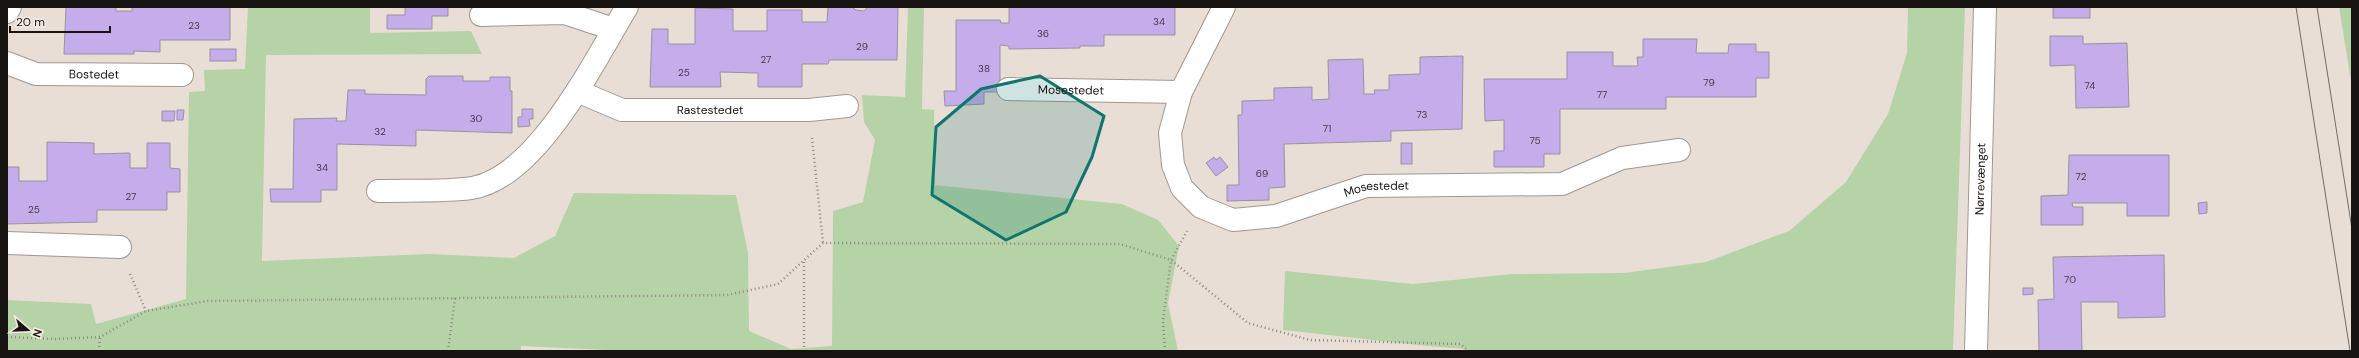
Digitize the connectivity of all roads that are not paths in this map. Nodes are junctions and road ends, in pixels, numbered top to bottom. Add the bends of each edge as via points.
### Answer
1 (10, 7) edge
2 (628, 7) edge
3 (1224, 7) edge
4 (1985, 7) edge
5 (7, 12) edge
6 (481, 15) dead end
7 (614, 29) junction
8 (7, 63) edge
9 (182, 75) dead end
10 (1008, 89) dead end
11 (578, 91) junction
12 (1181, 92) junction
13 (847, 106) dead end
14 (1679, 150) dead end
15 (378, 191) dead end
16 (7, 243) edge
17 (120, 247) road end
18 (1976, 351) edge

1 - 5 street
2 - 7 street
3 - 12 street, Mosestedet
4 - 18 street, Nørrevænget
6 - 7 street via 565,13
7 - 11 street
8 - 9 street, Bostedet via 36,74
10 - 12 street, Mosestedet
11 - 13 street, Rastestedet via 622,110 809,110
11 - 15 street via 526,158 502,176 473,188
12 - 14 street, Mosestedet via 1170,133 1173,165 1182,188 1201,207 1233,220 1276,216 1366,186 1562,184 1622,158
16 - 17 street

